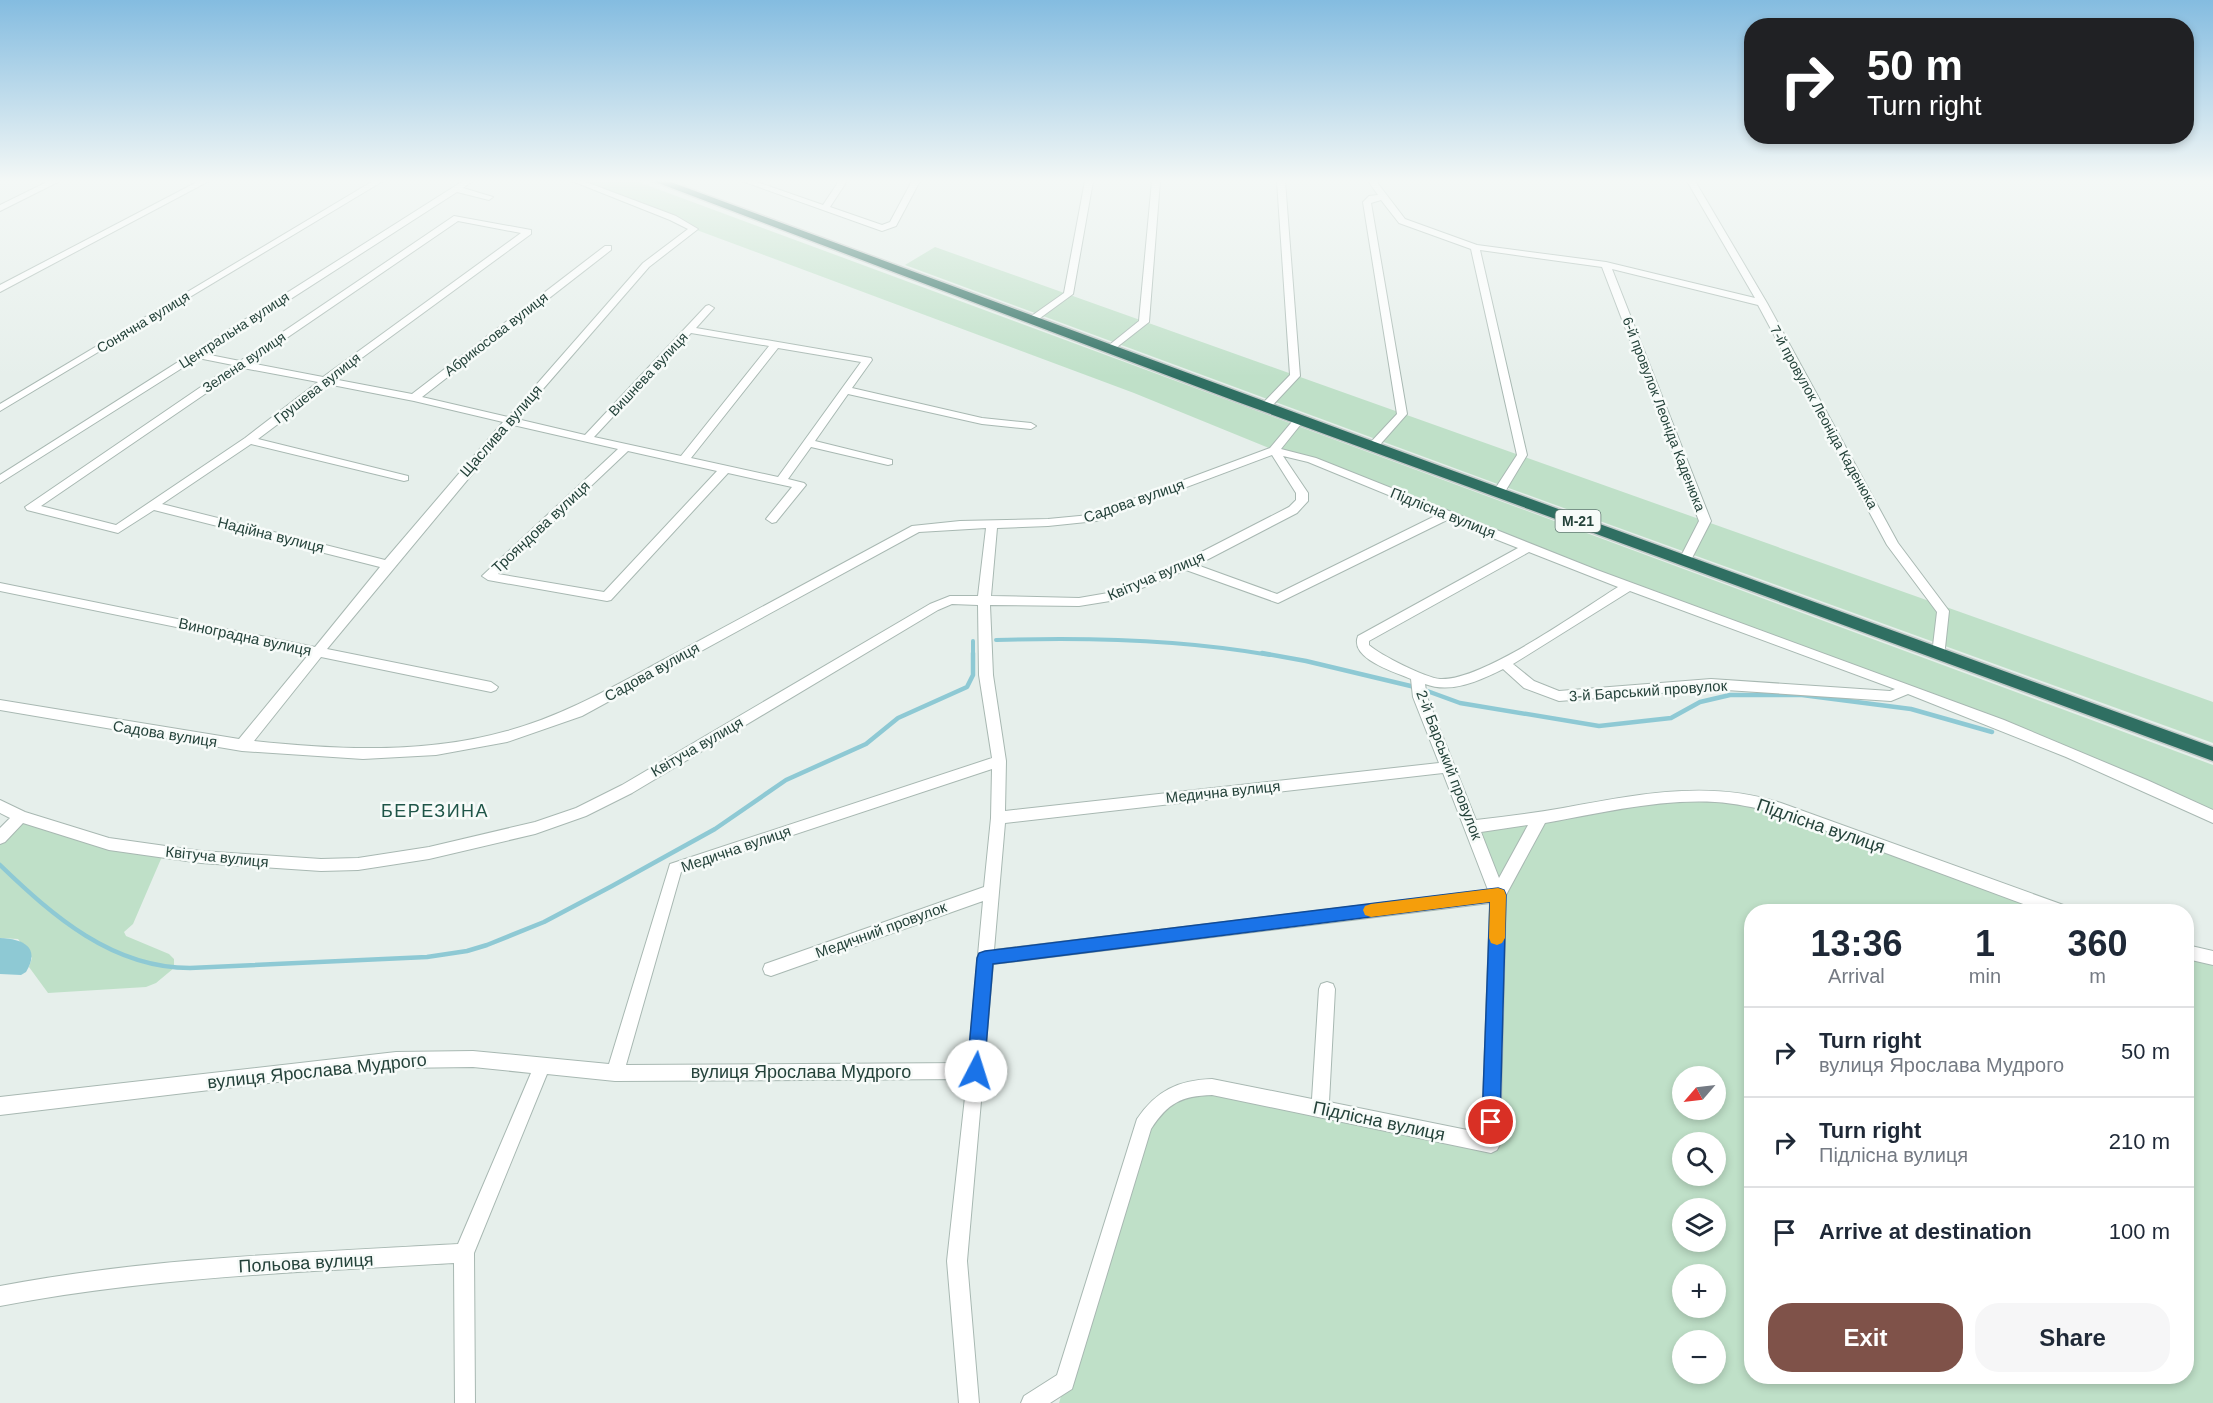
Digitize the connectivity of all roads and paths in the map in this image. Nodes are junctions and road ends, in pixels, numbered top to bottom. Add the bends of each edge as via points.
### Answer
1 (81, 246) edge
2 (270, 246) edge
3 (365, 246) edge
4 (416, 246) edge
5 (511, 246) edge
6 (671, 246) edge
7 (830, 246) edge
8 (1077, 246) edge
9 (1150, 246) edge
10 (1286, 246) edge
11 (1374, 246) edge
12 (1729, 246) edge
13 (1475, 247) joint
14 (608, 248) dead end
15 (1606, 265) junction
16 (0, 289) edge
17 (1762, 303) junction
18 (710, 308) dead end
19 (1033, 319) junction
20 (689, 330) junction
21 (775, 345) junction
22 (1112, 348) junction
23 (195, 355) junction
24 (242, 363) junction
25 (324, 381) junction
26 (845, 390) junction
27 (414, 398) junction
28 (1266, 406) junction
29 (0, 408) edge
30 (1300, 419) junction
31 (509, 422) junction
32 (1031, 426) dead end
33 (587, 439) junction
34 (249, 440) junction
35 (808, 443) junction
36 (1372, 446) junction
37 (626, 447) junction
38 (1274, 450) junction
39 (684, 459) junction
40 (888, 462) dead end
41 (726, 468) junction
42 (404, 477) dead end
43 (0, 480) edge
44 (782, 480) junction
45 (1498, 492) junction
46 (154, 506) junction
47 (31, 507) joint
48 (1447, 515) junction
49 (772, 519) dead end
50 (992, 524) junction
51 (1529, 547) junction
52 (1685, 560) junction
53 (388, 565) junction
54 (1186, 566) junction
55 (1629, 586) junction
56 (0, 587) edge
57 (984, 601) junction
58 (317, 652) junction
59 (1939, 654) junction
60 (1505, 663) junction
61 (1417, 676) junction
62 (491, 687) dead end
63 (1908, 688) junction
64 (2, 707) edge
65 (242, 746) junction
66 (2213, 754) edge
67 (999, 761) junction
68 (1448, 767) junction
69 (0, 807) edge
70 (20, 816) junction
71 (2213, 817) edge
72 (998, 818) junction
73 (1540, 818) junction
74 (1472, 827) junction
75 (0, 838) edge
76 (991, 891) junction
77 (1498, 895) junction
78 (2041, 904) edge
79 (2194, 954) edge
80 (985, 958) junction
81 (2213, 958) edge
82 (771, 969) dead end
83 (1327, 989) dead end
84 (542, 1066) junction
85 (976, 1071) junction
86 (615, 1073) junction
87 (0, 1106) edge
88 (1320, 1108) junction
89 (465, 1253) junction
90 (0, 1296) edge
91 (465, 1403) edge
92 (969, 1403) edge
93 (1031, 1403) edge

1 - 16 street
2 - 29 street, Сонячна вулиця
3 - 23 street, Центральна вулиця
4 - 24 street, Зелена вулиця
5 - 25 street, Грушева вулиця
6 - 31 street, Щаслива вулиця via 646,265
7 - 19 highway, М-21
8 - 19 street via 1068,294
9 - 22 street via 1144,322
10 - 28 street via 1295,376
11 - 36 street via 1402,414
12 - 17 street, 7-й провулок Леоніда Каденюка
13 - 15 street
13 - 45 street via 1522,455
14 - 27 street, Абрикосова вулиця
15 - 17 street
15 - 52 street, 6-й провулок Леоніда Каденюка via 1705,521
17 - 59 street, 7-й провулок Леоніда Каденюка via 1893,545 1943,611
18 - 20 street, Вишнева вулиця
19 - 22 highway, М-21
20 - 21 street
20 - 33 street, Вишнева вулиця
21 - 26 street via 867,360
21 - 39 street
22 - 28 highway, М-21
23 - 24 street
23 - 43 street, Центральна вулиця
24 - 25 street
24 - 47 street, Зелена вулиця
25 - 27 street
25 - 34 street, Грушева вулиця
26 - 32 street via 982,421
26 - 35 street
27 - 31 street
28 - 30 highway, М-21
30 - 36 highway, М-21
30 - 38 street
31 - 33 street
31 - 53 street, Щаслива вулиця
33 - 37 street
34 - 42 street
34 - 46 street, Грушева вулиця
35 - 40 street
35 - 44 street
36 - 45 highway, М-21
37 - 39 street
37 - 41 street, Трояндова вулиця via 488,576 607,597
38 - 48 street, Підлісна вулиця via 1312,460
38 - 50 street, Садова вулиця via 1092,518 1061,523
38 - 54 street, Квітуча вулиця via 1302,493 1302,501 1293,510
39 - 41 street
41 - 44 street
44 - 49 street via 800,485
45 - 52 highway, М-21
46 - 47 street, Грушева вулиця via 118,529
46 - 53 street, Надійна вулиця
48 - 51 street, Підлісна вулиця
48 - 54 street via 1278,599
50 - 57 street
50 - 65 street, Садова вулиця via 916,529 626,688 541,727 424,752 332,753
51 - 55 street, Підлісна вулиця
51 - 61 street, 2-й Барський провулок via 1363,639 1363,647 1374,657
52 - 59 highway, М-21
53 - 58 street, Щаслива вулиця
54 - 57 street, Квітуча вулиця via 1124,593 1096,600
55 - 60 street
55 - 63 street, Підлісна вулиця
56 - 58 street, Виноградна вулиця
57 - 67 street via 986,675
57 - 70 street, Квітуча вулиця via 950,600 934,607 603,801 557,821 429,853 358,864 282,864 201,857 109,844
58 - 62 street, Виноградна вулиця
58 - 65 street, Щаслива вулиця
59 - 66 highway, М-21
60 - 61 street via 1473,678 1438,684
60 - 63 street, 3-й Барський провулок via 1520,680 1559,696 1712,684 1891,696
61 - 68 street, 2-й Барський провулок via 1420,697
63 - 71 street, Підлісна вулиця via 2147,785
64 - 65 street, Садова вулиця
67 - 72 street
67 - 86 street, Медична вулиця via 675,868
68 - 72 street, Медична вулиця
68 - 74 street, 2-й Барський провулок
69 - 70 street, Квітуча вулиця
70 - 75 street
72 - 76 street
73 - 74 street
73 - 77 street, Підлісна вулиця
73 - 78 street, Підлісна вулиця via 1681,796 1743,800 1776,807
74 - 77 street, 2-й Барський провулок
76 - 80 street
76 - 82 street, Медичний провулок
77 - 80 street
77 - 88 street, Підлісна вулиця via 1491,1144
79 - 81 street
80 - 85 street
83 - 88 street
84 - 86 street, вулиця Ярослава Мудрого
84 - 87 street, вулиця Ярослава Мудрого via 473,1059 396,1060
84 - 89 street
85 - 86 street, вулиця Ярослава Мудрого
85 - 92 street via 957,1262
88 - 93 street, Підлісна вулиця via 1212,1087 1186,1088 1160,1102 1143,1125 1065,1382
89 - 90 street, Польова вулиця via 133,1275
89 - 91 street

